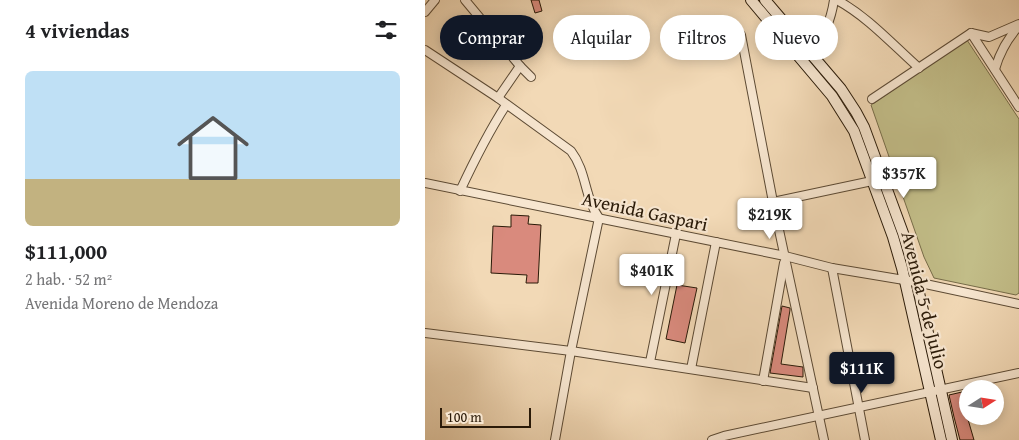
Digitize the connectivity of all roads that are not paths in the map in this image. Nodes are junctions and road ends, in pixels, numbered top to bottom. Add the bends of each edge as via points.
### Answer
1 (435, 0) edge
2 (465, 0) edge
3 (746, 0) edge
4 (751, 0) edge
5 (765, 0) edge
6 (835, 0) edge
7 (425, 12) edge
8 (762, 13) junction
9 (778, 15) edge
10 (832, 15) edge
11 (1019, 25) edge
12 (971, 33) junction
13 (425, 50) edge
14 (745, 56) edge
15 (816, 60) edge
16 (520, 66) junction
17 (919, 68) junction
18 (995, 69) junction
19 (531, 77) dead end
20 (498, 98) junction
21 (873, 99) dead end
22 (506, 105) junction
23 (1019, 107) edge
24 (872, 181) junction
25 (425, 183) edge
26 (460, 191) junction
27 (773, 202) junction
28 (599, 218) junction
29 (676, 234) junction
30 (716, 242) junction
31 (785, 256) junction
32 (832, 268) junction
33 (905, 281) junction
34 (916, 282) junction
35 (1019, 304) edge
36 (425, 333) edge
37 (571, 350) junction
38 (650, 362) junction
39 (691, 369) junction
40 (1019, 373) edge
41 (763, 381) junction
42 (813, 388) junction
43 (935, 390) junction
44 (859, 406) junction
45 (819, 415) junction
46 (723, 438) edge
47 (555, 440) edge
48 (712, 440) edge
49 (824, 440) edge
50 (865, 440) edge
51 (941, 440) edge
52 (951, 440) edge

1 - 7 street
2 - 16 street
3 - 8 street
4 - 8 street, Avenida 5 de Julio
5 - 9 street, Avenida 5 de Julio
6 - 10 street
6 - 17 street via 866,20
8 - 24 street, Avenida 5 de Julio via 842,109
11 - 12 street via 989,36
11 - 18 street via 1000,51
12 - 17 street
12 - 18 street
13 - 20 street
14 - 27 street
15 - 34 street, Avenida 5 de Julio via 841,89 860,119 903,234
16 - 19 street
16 - 20 street
17 - 21 street
18 - 23 street
20 - 22 street
22 - 26 street via 489,130
22 - 28 street via 571,151 583,174 590,204
24 - 27 street
24 - 33 street, Avenida 5 de Julio
25 - 26 street, Avenida Gaspari
26 - 28 street, Avenida Gaspari
27 - 31 street
28 - 29 street, Avenida Gaspari
28 - 37 street
29 - 30 street, Avenida Gaspari
29 - 38 street
30 - 31 street, Avenida Gaspari
30 - 39 street
31 - 32 street, Avenida Gaspari
31 - 41 street
31 - 42 street
32 - 33 street, Avenida Gaspari
32 - 44 street
33 - 34 street, Avenida Gaspari
33 - 43 street, Avenida 5 de Julio
34 - 35 street, Avenida Gaspari
34 - 43 street, Avenida 5 de Julio
36 - 37 street
37 - 38 street
37 - 47 street
38 - 39 street
39 - 41 street
40 - 43 street
41 - 42 street
42 - 45 street
43 - 44 street
43 - 51 street, Avenida 5 de Julio
43 - 52 street, Avenida 5 de Julio
44 - 45 street
44 - 50 street
45 - 46 street
45 - 49 street
46 - 48 street

